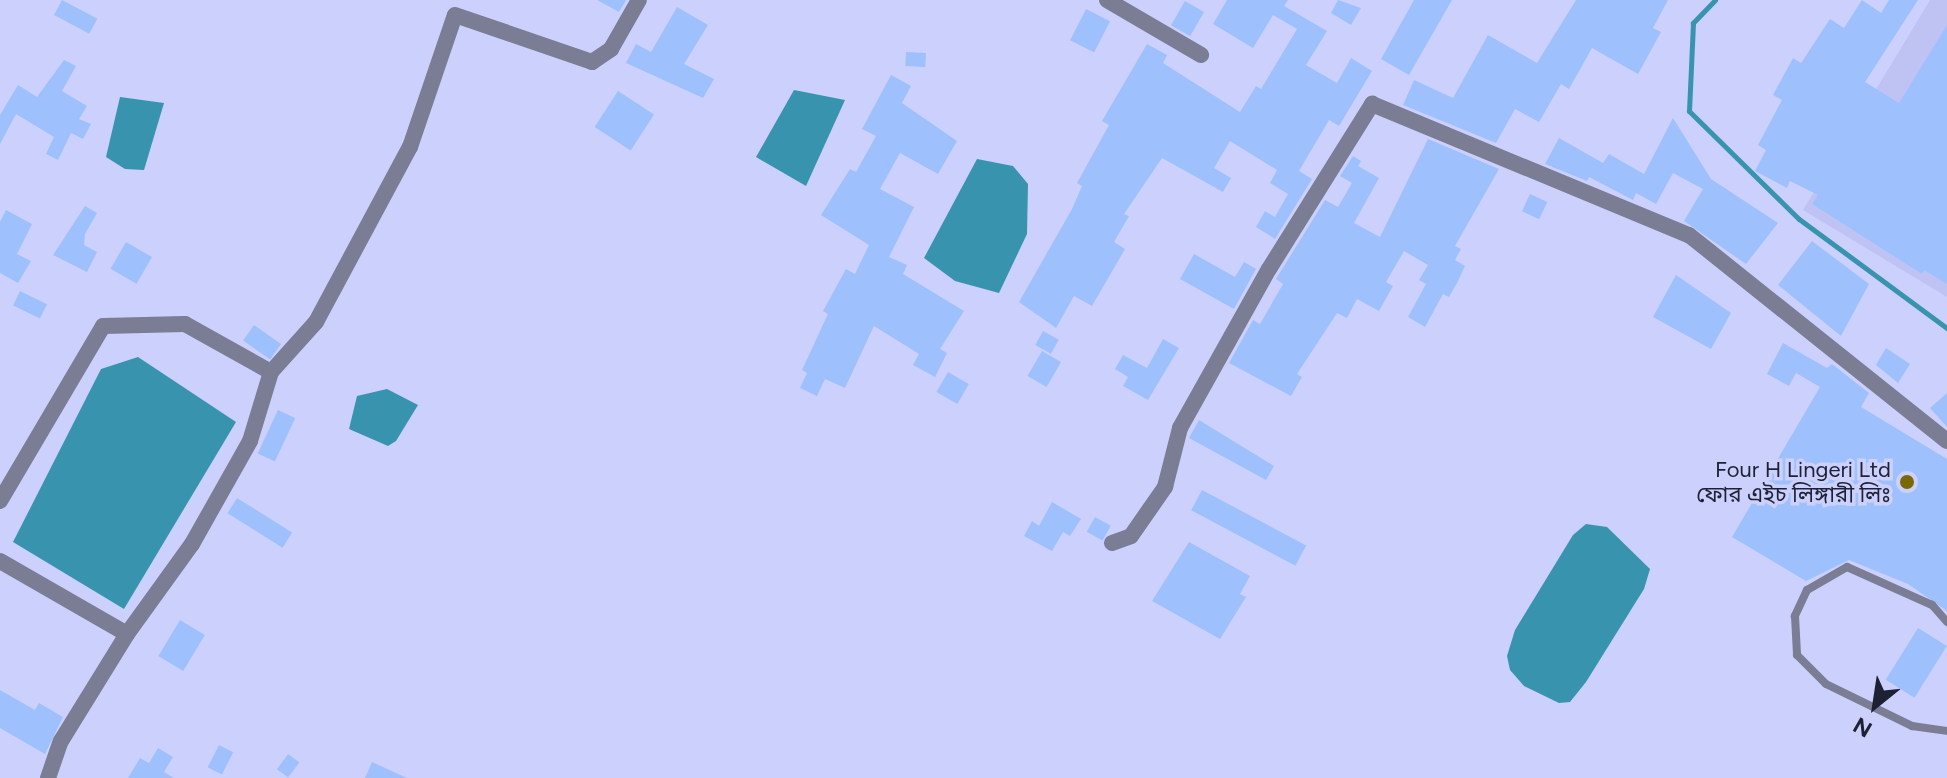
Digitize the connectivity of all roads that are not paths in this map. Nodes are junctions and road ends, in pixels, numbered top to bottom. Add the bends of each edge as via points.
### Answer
1 (639, 0) edge
2 (1107, 0) edge
3 (1201, 55) dead end
4 (271, 372) junction
5 (1947, 441) edge
6 (0, 501) edge
7 (1112, 543) dead end
8 (0, 561) edge
9 (1947, 622) edge
10 (127, 634) junction
11 (1947, 731) edge
12 (48, 778) edge

1 - 4 street via 611,49 592,62 455,15 410,147 316,322
2 - 3 street
4 - 6 street via 185,324 103,326
4 - 10 street via 250,441 192,544
5 - 7 street via 1689,235 1372,104 1269,269 1180,428 1165,487 1131,536
8 - 10 street
9 - 11 lane via 1932,605 1885,579 1847,567 1807,590 1795,616 1797,655 1826,684 1912,726
10 - 12 street via 61,741

